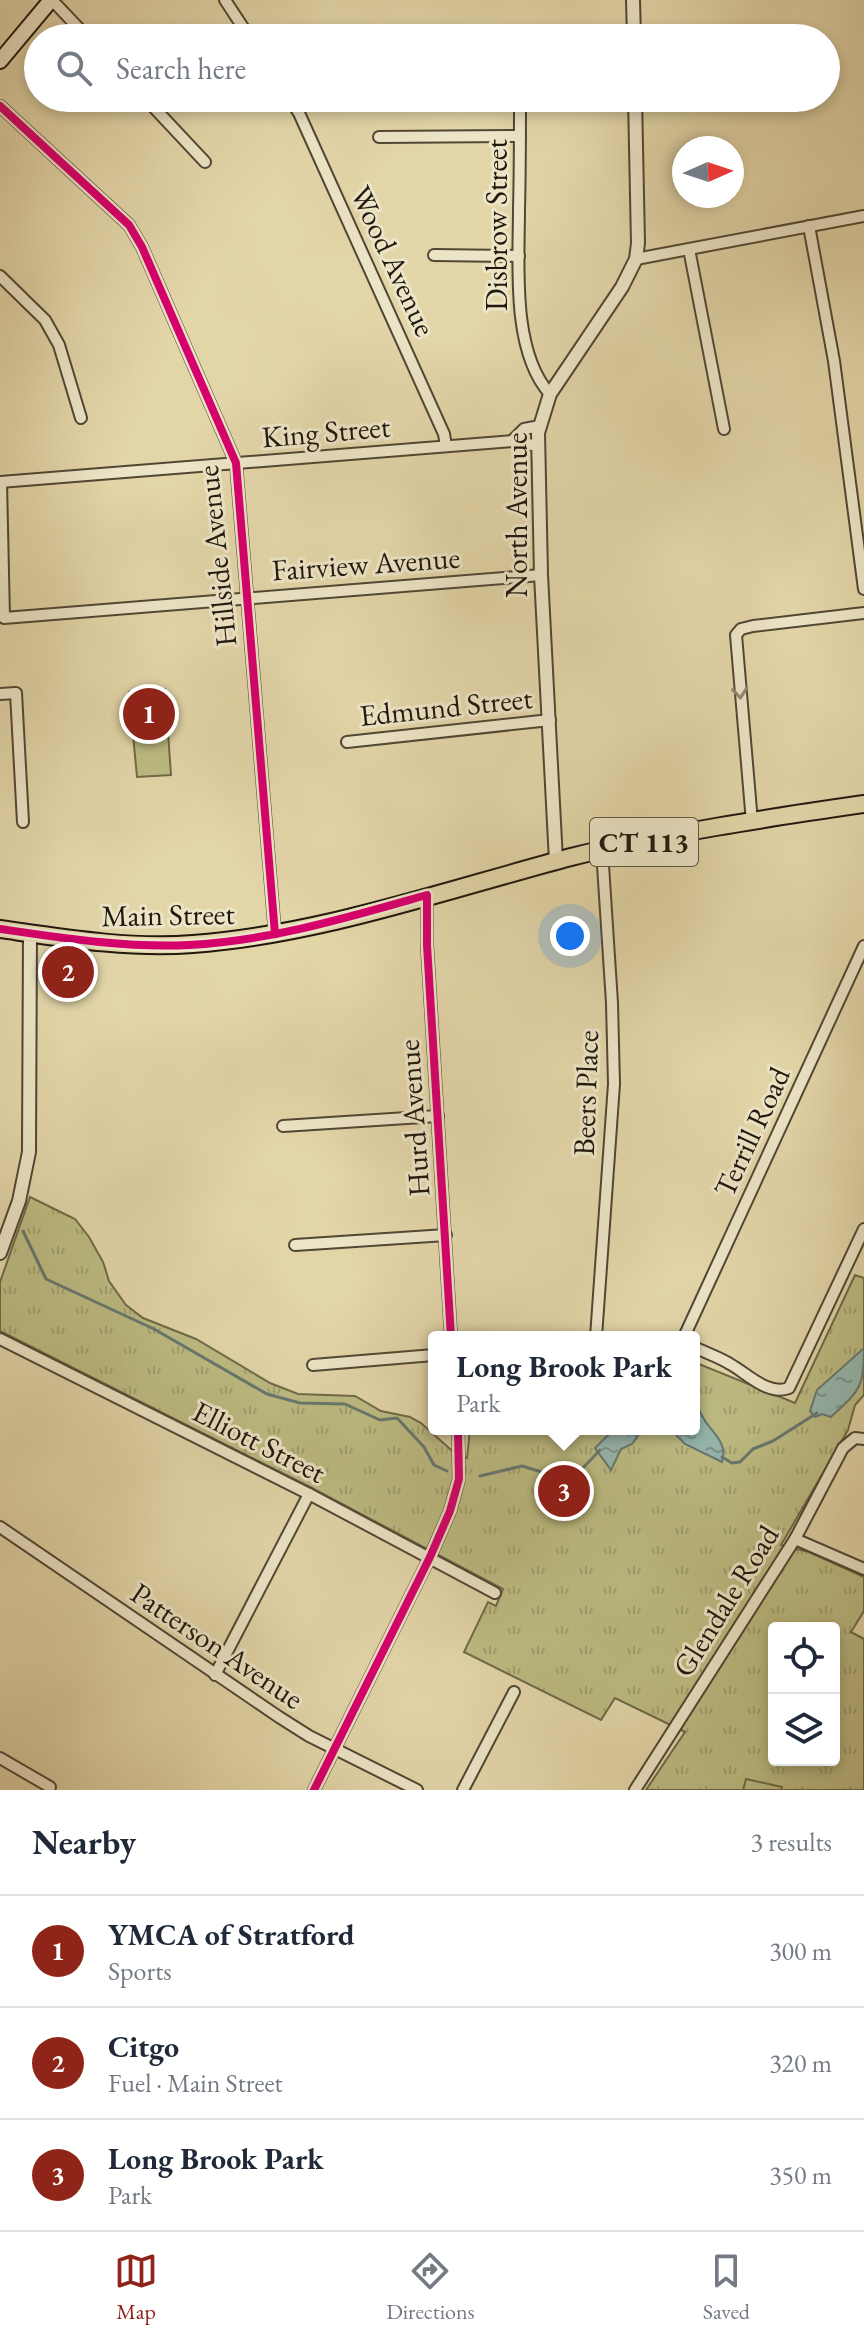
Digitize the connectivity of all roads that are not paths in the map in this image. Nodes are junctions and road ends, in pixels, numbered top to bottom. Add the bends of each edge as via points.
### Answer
1 (51, 0) edge
2 (225, 0) edge
3 (633, 0) edge
4 (31, 24) edge
5 (74, 24) edge
6 (241, 24) edge
7 (634, 24) edge
8 (24, 32) edge
9 (0, 61) edge
10 (0, 106) edge
11 (158, 112) edge
12 (298, 112) edge
13 (520, 112) edge
14 (635, 112) edge
15 (520, 136) junction
16 (379, 137) dead end
17 (205, 162) dead end
18 (864, 216) edge
19 (809, 226) junction
20 (689, 249) junction
21 (434, 255) dead end
22 (519, 256) junction
23 (636, 259) junction
24 (0, 276) edge
25 (550, 394) junction
26 (81, 418) dead end
27 (540, 426) junction
28 (724, 429) dead end
29 (512, 441) junction
30 (446, 446) junction
31 (538, 446) junction
32 (236, 463) junction
33 (0, 482) edge
34 (541, 575) junction
35 (864, 589) edge
36 (247, 598) junction
37 (864, 613) edge
38 (0, 694) edge
39 (550, 720) junction
40 (347, 742) dead end
41 (864, 804) edge
42 (23, 822) dead end
43 (752, 822) junction
44 (602, 850) junction
45 (556, 861) junction
46 (427, 895) junction
47 (0, 929) edge
48 (30, 933) junction
49 (275, 934) junction
50 (864, 946) edge
51 (438, 1116) junction
52 (283, 1126) dead end
53 (864, 1229) edge
54 (446, 1235) junction
55 (295, 1245) dead end
56 (0, 1253) edge
57 (451, 1331) edge
58 (596, 1331) edge
59 (687, 1331) edge
60 (0, 1339) edge
61 (700, 1350) edge
62 (428, 1355) edge
63 (313, 1365) dead end
64 (458, 1435) edge
65 (859, 1438) edge
66 (309, 1494) junction
67 (0, 1527) edge
68 (795, 1539) junction
69 (430, 1557) junction
70 (864, 1569) edge
71 (495, 1593) dead end
72 (215, 1675) junction
73 (514, 1692) dead end
74 (334, 1749) junction
75 (0, 1758) edge
76 (50, 1787) dead end
77 (314, 1790) edge
78 (417, 1790) edge
79 (463, 1790) edge
80 (635, 1790) edge

1 - 4 main road
1 - 5 street
2 - 6 street
3 - 7 street
8 - 9 main road
10 - 32 street, Hillside Avenue via 129,225
11 - 17 street
12 - 30 street, Wood Avenue
13 - 15 street, Disbrow Street
14 - 23 street, North Avenue
15 - 16 street
15 - 22 street, Disbrow Street
18 - 19 street
19 - 20 street
19 - 35 street via 834,361
20 - 23 street
20 - 28 street
21 - 22 street
22 - 25 street, Disbrow Street via 521,324
23 - 25 street, North Avenue
24 - 26 street via 45,320 59,345
25 - 27 street, North Avenue
27 - 29 street, King Street via 524,429
27 - 31 street, North Avenue
29 - 30 street, King Street
29 - 31 street, King Street
30 - 32 street, King Street
31 - 34 street, North Avenue
32 - 33 street, King Street
32 - 36 street, Hillside Avenue
33 - 36 street, Fairview Avenue via 4,618
34 - 36 street, Fairview Avenue
34 - 39 street, North Avenue
36 - 49 street, Hillside Avenue
37 -> 43 street via 753,626 736,635
38 - 42 street via 16,693
39 - 40 street, Edmund Street
39 - 45 street, North Avenue
41 - 43 main road, Main Street / CT 113
43 - 44 main road, Main Street / CT 113
44 - 45 main road, Main Street / CT 113
44 - 58 street, Beers Place via 614,1084
45 - 46 main road, Main Street / CT 113
46 - 49 main road, Main Street / CT 113
46 - 51 street, Hurd Avenue
47 - 48 main road, Main Street / CT 113
48 - 49 main road, Main Street / CT 113 via 172,945
48 - 56 street via 31,1131 19,1201
50 - 59 street, Terrill Road
51 - 52 street
51 - 54 street, Hurd Avenue
53 - 61 street via 787,1389 768,1387
54 - 55 street
54 - 57 street, Hurd Avenue
60 - 66 street, Elliott Street
62 - 63 street
64 - 69 street via 458,1487
65 - 68 street, Glendale Road via 843,1448
66 - 69 street, Elliott Street
66 - 72 street
67 - 72 street, Patterson Avenue
68 - 70 street
68 - 80 street, Glendale Road
69 - 71 street, Elliott Street
69 - 74 street
72 - 74 street, Patterson Avenue
73 - 79 street
74 - 77 street
74 - 78 street, Patterson Avenue
75 - 76 street

